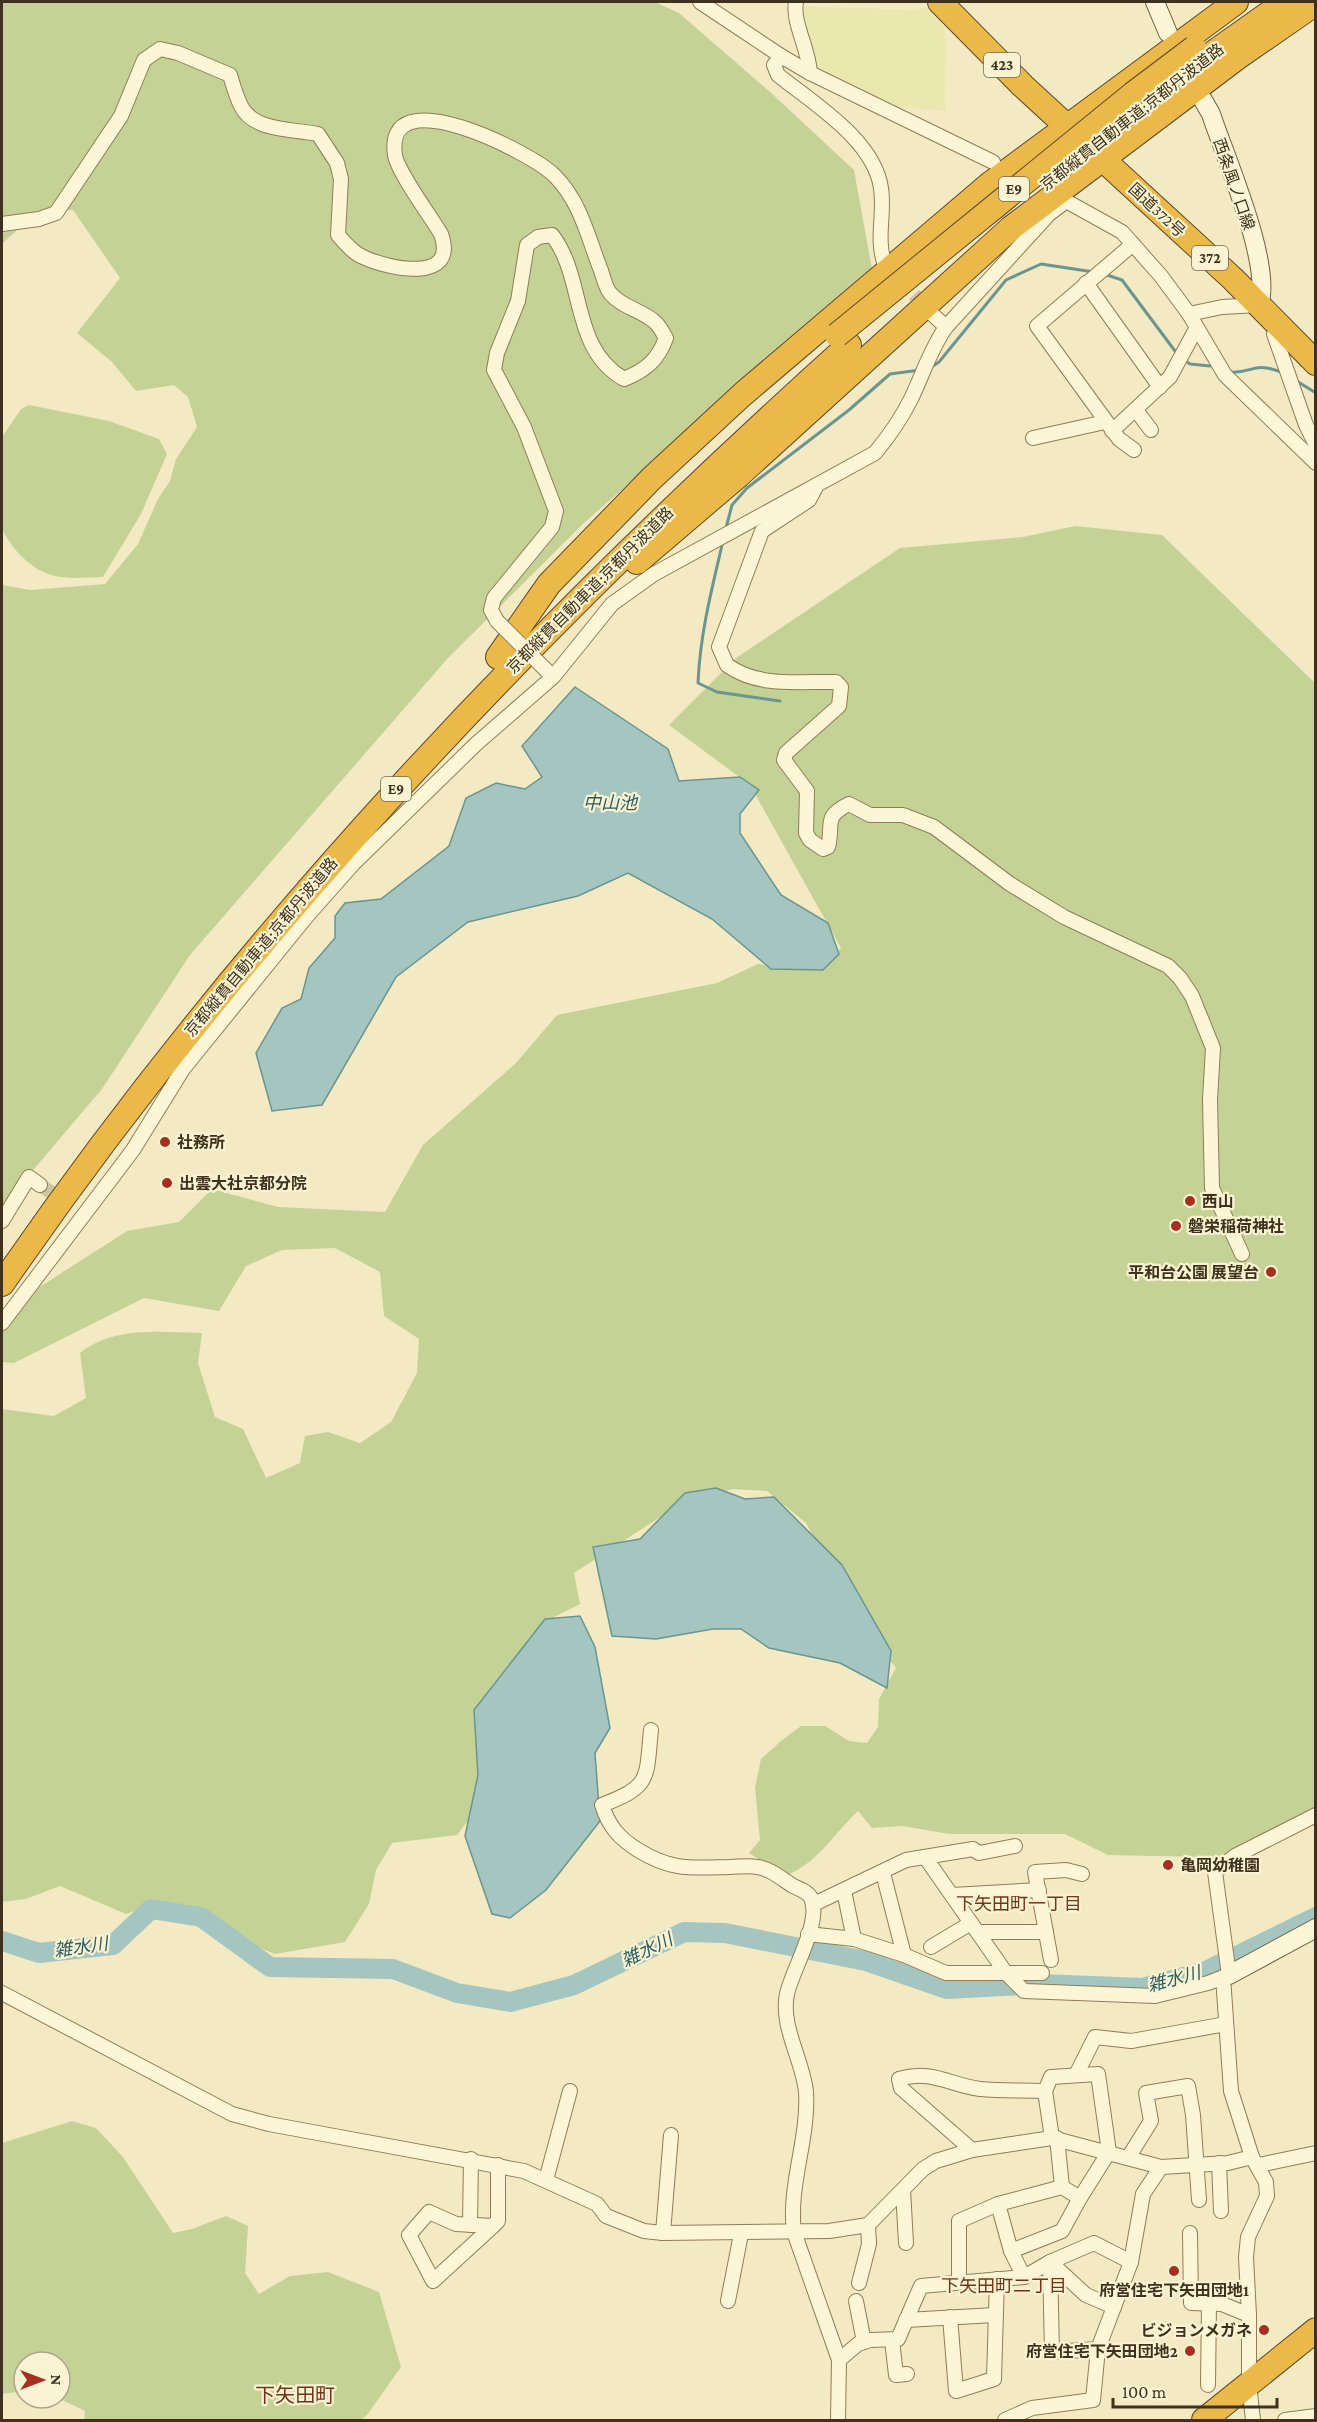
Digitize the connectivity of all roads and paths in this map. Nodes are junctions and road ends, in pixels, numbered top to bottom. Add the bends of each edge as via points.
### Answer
1 (700, 2) edge
2 (796, 2) edge
3 (940, 2) edge
4 (1155, 2) edge
5 (1236, 2) edge
6 (1316, 3) edge
7 (1272, 4) edge
8 (1168, 33) dead end
9 (781, 56) junction
10 (810, 72) junction
11 (1203, 100) dead end
12 (1068, 126) junction
13 (1101, 158) junction
14 (993, 162) dead end
15 (1066, 201) junction
16 (2, 224) edge
17 (1132, 244) junction
18 (884, 262) dead end
19 (1093, 276) junction
20 (1259, 305) junction
21 (932, 313) tunnel mouth
22 (1189, 314) junction
23 (1278, 324) junction
24 (946, 327) junction
25 (1196, 329) junction
26 (843, 340) junction
27 (1316, 363) edge
28 (1160, 387) junction
29 (1137, 410) junction
30 (1109, 426) junction
31 (1151, 430) dead end
32 (1033, 438) dead end
33 (1316, 445) edge
34 (1134, 450) dead end
35 (1316, 463) edge
36 (817, 485) junction
37 (498, 657) junction
38 (550, 674) junction
39 (414, 769) junction
40 (40, 1185) dead end
41 (71, 1206) tunnel mouth
42 (87, 1217) junction
43 (2, 1221) edge
44 (1242, 1254) dead end
45 (2, 1255) edge
46 (2, 1284) edge
47 (2, 1323) edge
48 (651, 1730) dead end
49 (1316, 1815) edge
50 (1015, 1846) dead end
51 (925, 1857) junction
52 (883, 1873) junction
53 (1082, 1874) dead end
54 (1039, 1890) junction
55 (844, 1891) junction
56 (952, 1895) junction
57 (814, 1904) junction
58 (974, 1928) junction
59 (1316, 1928) edge
60 (1046, 1932) junction
61 (808, 1934) junction
62 (854, 1939) junction
63 (931, 1947) dead end
64 (904, 1955) junction
65 (1051, 1960) dead end
66 (1006, 1973) junction
67 (1042, 1973) dead end
68 (1226, 1976) junction
69 (2, 1993) edge
70 (1226, 2024) junction
71 (1076, 2075) junction
72 (570, 2091) dead end
73 (1045, 2091) junction
74 (671, 2135) dead end
75 (1054, 2138) junction
76 (972, 2150) junction
77 (1109, 2152) junction
78 (1316, 2153) edge
79 (1128, 2158) junction
80 (471, 2159) junction
81 (1256, 2161) junction
82 (1219, 2163) junction
83 (498, 2165) junction
84 (1196, 2165) junction
85 (1161, 2167) junction
86 (546, 2180) junction
87 (1062, 2187) junction
88 (903, 2190) junction
89 (1080, 2198) junction
90 (1199, 2200) dead end
91 (998, 2204) junction
92 (1221, 2211) dead end
93 (470, 2225) junction
94 (868, 2225) junction
95 (493, 2226) junction
96 (794, 2232) junction
97 (663, 2233) junction
98 (741, 2234) junction
99 (1190, 2234) dead end
100 (906, 2243) dead end
101 (1011, 2251) junction
102 (1050, 2262) junction
103 (1131, 2262) junction
104 (1023, 2277) junction
105 (997, 2279) junction
106 (959, 2282) junction
107 (859, 2283) dead end
108 (729, 2301) dead end
109 (856, 2301) dead end
110 (1209, 2304) junction
111 (1114, 2307) junction
112 (996, 2315) junction
113 (1250, 2315) junction
114 (950, 2317) junction
115 (906, 2320) junction
116 (1316, 2330) edge
117 (892, 2340) junction
118 (864, 2342) junction
119 (1098, 2349) junction
120 (839, 2360) junction
121 (907, 2374) dead end
122 (1249, 2384) junction
123 (1208, 2385) dead end
124 (1316, 2416) edge
125 (838, 2421) edge
126 (1005, 2421) edge
127 (1204, 2421) edge
128 (1253, 2421) edge
129 (1285, 2421) edge

1 - 9 street
2 - 10 street via 795,16 809,55
3 - 12 highway, 423
4 - 8 main road
5 - 12 highway
6 - 13 highway
7 - 26 highway, 京都縦貫自動車道;京都丹波道路 / E9, bridge via 1192,60 1132,94
9 - 10 street
9 - 18 street via 774,65 778,75 862,146 875,164 881,190 879,248
10 - 14 street
11 - 20 main road, 西条風ノ口線 via 1250,224 1261,284
12 - 13 highway, 国道372号 / 372
12 - 37 highway via 922,240 652,478 549,584
13 - 15 street via 1088,183
13 - 20 highway, 国道372号 / 372
13 - 39 highway via 1011,228 739,475 576,614
15 - 17 street via 1111,224
15 - 24 street via 1041,222
16 - 38 street, bridge via 56,213 121,116 144,60 160,49 230,75 242,108 251,119 272,127 318,134 338,163 338,235 361,257 423,270 434,267 442,258 445,245 441,234 395,158 396,138 401,128 413,120 434,120 490,136 553,173 580,211 609,292 625,306 656,322 666,338 660,354 643,371 624,379 610,371 590,344 564,252 552,235 538,237 527,245 518,301 494,370 524,427 556,511 552,527 494,598 491,610 497,621
17 - 19 street
17 - 22 street
19 - 28 street
19 - 30 street via 1037,326
20 - 22 street
20 - 23 highway, 国道372号 / 372
21 - 24 street
22 - 25 street
23 - 27 highway, 国道372号 / 372
23 - 33 street via 1274,334
24 - 36 street via 933,346 894,430 874,453
25 - 28 street via 1170,377
25 - 35 street via 1225,375
26 - 37 highway, 京都縦貫自動車道;京都丹波道路 / E9 via 612,543
26 - 39 highway, 京都縦貫自動車道;京都丹波道路 / E9 via 623,555
28 - 29 street
29 - 30 street
29 - 31 street
30 - 32 street
30 - 34 street
36 - 38 street via 654,574 612,604
36 - 44 street via 809,500 762,531 719,646 727,665 760,679 785,683 836,682 841,687 839,706 786,753 784,760 807,791 806,833 823,849 828,847 831,818 836,810 849,804 870,815 914,817 1064,917 1168,966 1192,996 1213,1048 1212,1188
37 - 45 highway, 京都縦貫自動車道;京都丹波道路 / E9 via 362,804 173,1025
38 - 42 street via 353,864 307,916 183,1069
39 - 46 highway, 京都縦貫自動車道;京都丹波道路 / E9 via 286,914 174,1050 82,1170
40 - 43 street via 29,1177
41 - 42 street
42 - 47 street via 41,1268
48 - 57 street via 647,1773 632,1793 602,1805 609,1826 625,1842 666,1865 757,1867 809,1894
49 - 68 street via 1235,1856 1215,1872
50 - 51 street
51 - 52 street via 906,1860
51 - 56 street
52 - 55 street
52 - 64 street
53 - 54 street via 1066,1870 1035,1872
54 - 56 street
54 - 60 street
55 - 57 street
55 - 62 street
56 - 58 street
57 - 61 street
58 - 60 street
58 - 63 street
58 - 66 street
59 - 68 main road
60 - 65 street
61 - 62 street
61 - 96 street via 786,2006 806,2095 792,2214
62 - 64 street
64 - 66 street via 946,1973
66 - 67 street
66 - 68 street via 1024,1991 1134,1997 1165,1994
68 - 70 street
69 - 80 street via 232,2114
70 - 71 street via 1131,2041 1095,2037
70 - 81 street via 1231,2091
71 - 73 street via 1051,2077
71 - 77 street via 1098,2074
72 - 86 street
73 - 75 street
73 - 76 street via 978,2088 915,2074 899,2079 901,2088
74 - 97 street
75 - 76 street
75 - 77 street
75 - 87 street
76 - 88 street via 936,2161
77 - 79 street
77 - 89 street
78 - 81 street
79 - 84 street via 1151,2121 1146,2093 1188,2086
79 - 85 street
80 - 83 street
80 - 93 street
81 - 82 street
81 - 113 street via 1266,2182 1267,2196 1248,2237
82 - 84 street
82 - 92 street
83 - 86 street
83 - 95 street via 498,2221
84 - 85 street
84 - 90 street
85 - 103 street via 1143,2194
86 - 97 street via 597,2204 606,2216 644,2231
87 - 89 street
87 - 91 street
88 - 94 street
88 - 100 street
89 - 101 street via 1062,2231
91 - 101 street
91 - 106 street via 959,2221
93 - 95 street
93 - 95 street via 456,2224 429,2212 409,2235 433,2281
94 - 96 street
94 - 107 street via 870,2244
96 - 98 street
96 - 120 street
97 - 98 street
98 - 108 street
99 - 110 street via 1191,2303
101 - 104 street
102 - 103 street via 1094,2243
102 - 104 street
102 - 111 street via 1086,2295
102 - 119 street via 1052,2352
103 - 111 street
104 - 105 street
105 - 106 street
105 - 112 street
106 - 115 street via 921,2286
109 - 118 street
110 - 113 street via 1222,2304
110 - 123 street
111 - 119 street
112 - 114 street
112 - 114 street via 994,2379 956,2391
113 - 122 street
114 - 115 street
115 - 117 street via 898,2339
116 - 122 highway
117 - 118 street
117 - 121 street via 896,2375
118 - 120 street
119 - 126 street via 1093,2400 1032,2408
120 - 125 street
122 - 127 highway
122 - 128 street
124 - 129 street

